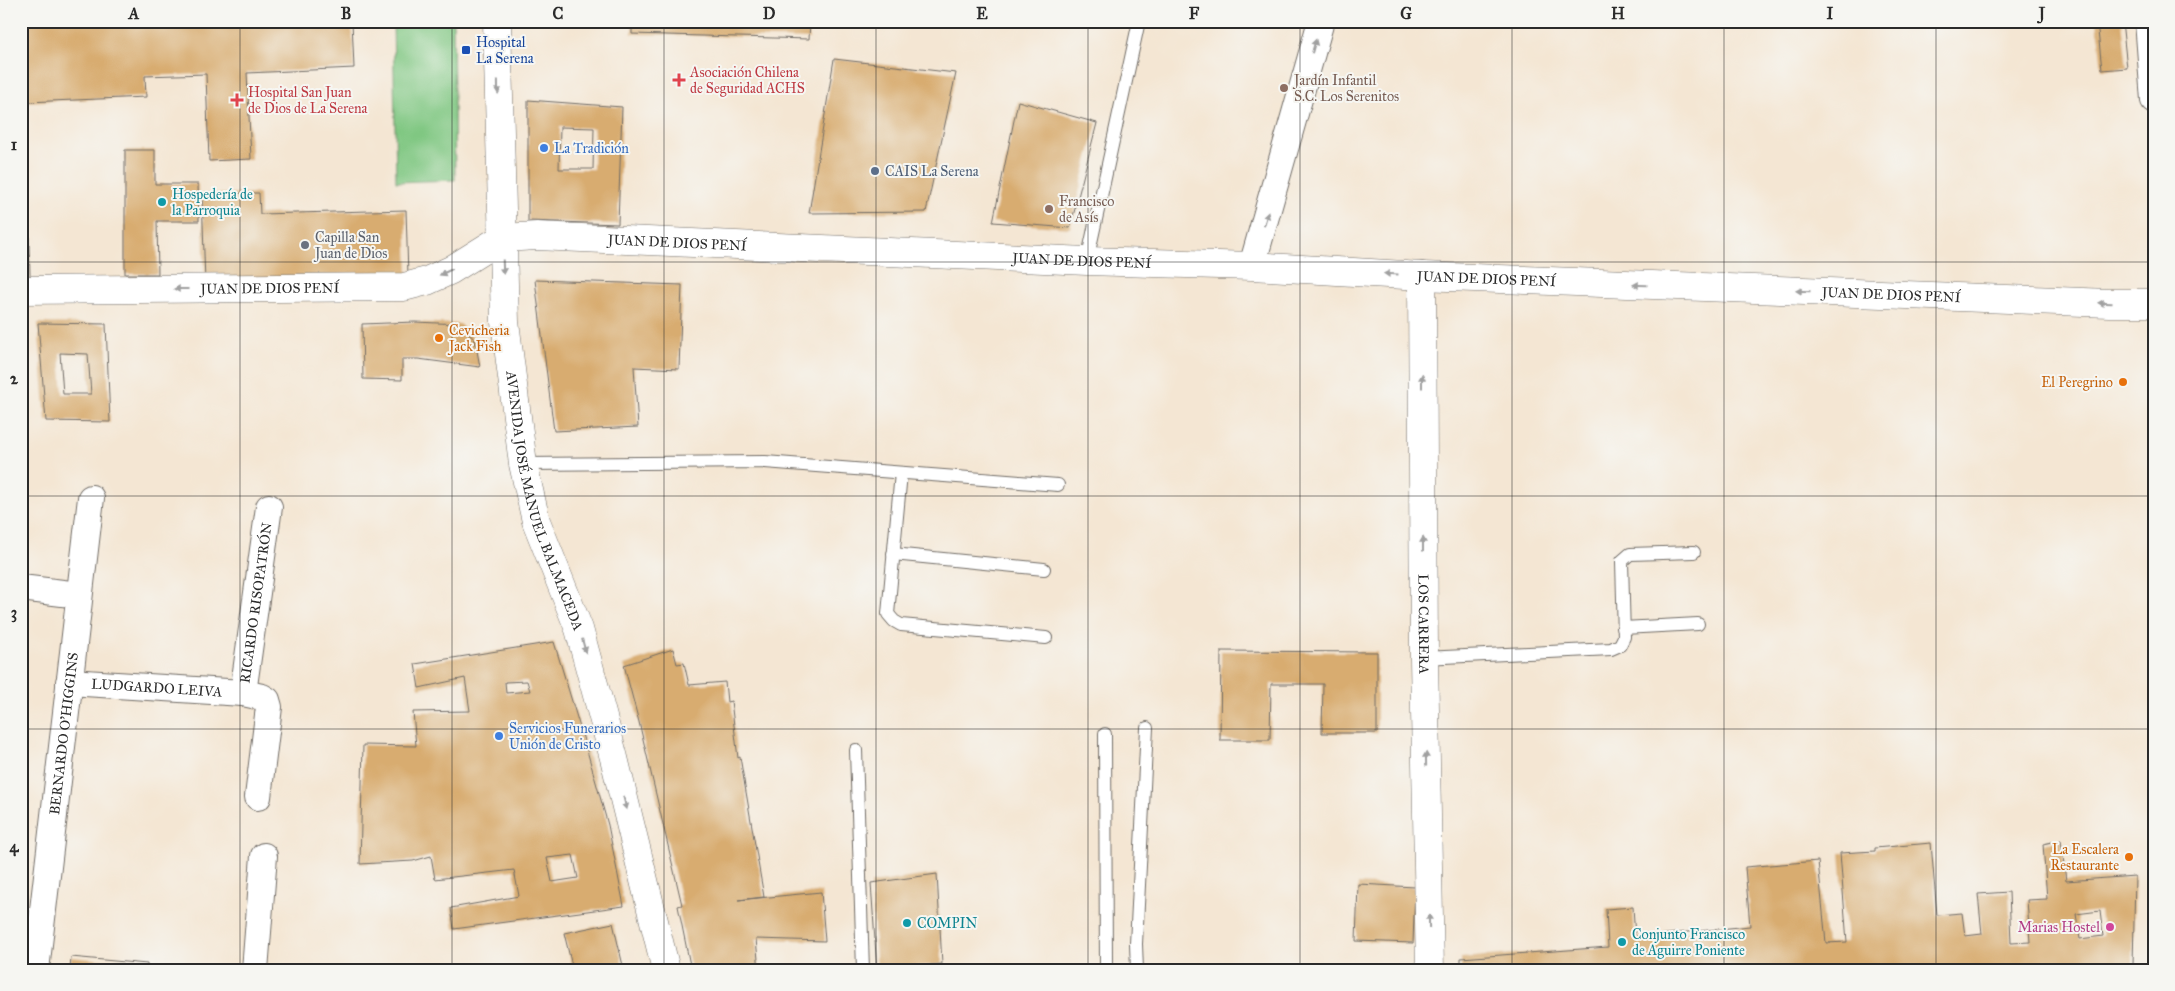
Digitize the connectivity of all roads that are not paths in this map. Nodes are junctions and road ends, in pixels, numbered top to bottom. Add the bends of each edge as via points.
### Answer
1 (497, 21) edge
2 (1139, 21) edge
3 (1322, 21) edge
4 (2148, 21) edge
5 (2154, 100) edge
6 (502, 238) junction
7 (1087, 261) junction
8 (1252, 266) junction
9 (1422, 276) junction
10 (21, 290) edge
11 (2154, 303) edge
12 (523, 464) junction
13 (901, 473) junction
14 (1058, 485) dead end
15 (91, 498) dead end
16 (269, 507) dead end
17 (1694, 552) dead end
18 (893, 554) junction
19 (1044, 570) dead end
20 (21, 588) edge
21 (80, 595) junction
22 (1698, 624) dead end
23 (1624, 628) junction
24 (1046, 638) dead end
25 (1424, 658) junction
26 (69, 682) junction
27 (243, 694) junction
28 (1147, 728) dead end
29 (1105, 734) dead end
30 (856, 750) dead end
31 (258, 797) dead end
32 (264, 856) dead end
33 (36, 970) edge
34 (255, 970) edge
35 (666, 970) edge
36 (863, 970) edge
37 (1106, 970) edge
38 (1137, 970) edge
39 (1430, 970) edge

1 -> 6 main road, AVENIDA JOSÉ MANUEL BALMACEDA
2 - 7 lane
8 -> 3 street
4 - 5 street
6 - 7 main road, JUAN DE DIOS PENÍ via 537,236
6 -> 10 main road, JUAN DE DIOS PENÍ via 451,270 404,287
6 -> 12 main road, AVENIDA JOSÉ MANUEL BALMACEDA via 505,322
7 - 8 main road, JUAN DE DIOS PENÍ
9 -> 8 main road, JUAN DE DIOS PENÍ
11 -> 9 main road, JUAN DE DIOS PENÍ
25 -> 9 main road, LOS CARRERA
12 - 13 lane via 765,462
12 -> 35 main road, AVENIDA JOSÉ MANUEL BALMACEDA via 536,521 579,629
13 - 14 lane
13 - 18 lane
15 - 21 street, BERNARDO O'HIGGINS
16 - 27 street, RICARDO RISOPATRÓN
17 - 23 lane via 1624,556
18 - 19 lane
18 - 24 lane via 888,614 901,625
20 - 21 street
21 - 26 street, BERNARDO O'HIGGINS
22 - 23 lane
23 - 25 lane via 1620,646 1611,648
39 -> 25 main road, LOS CARRERA
26 - 27 street, LUDGARDO LEIVA
26 - 33 street, BERNARDO O'HIGGINS
27 - 31 street, RICARDO RISOPATRÓN via 262,697 269,707
28 - 38 lane
29 - 37 lane
30 - 36 lane
32 - 34 street

